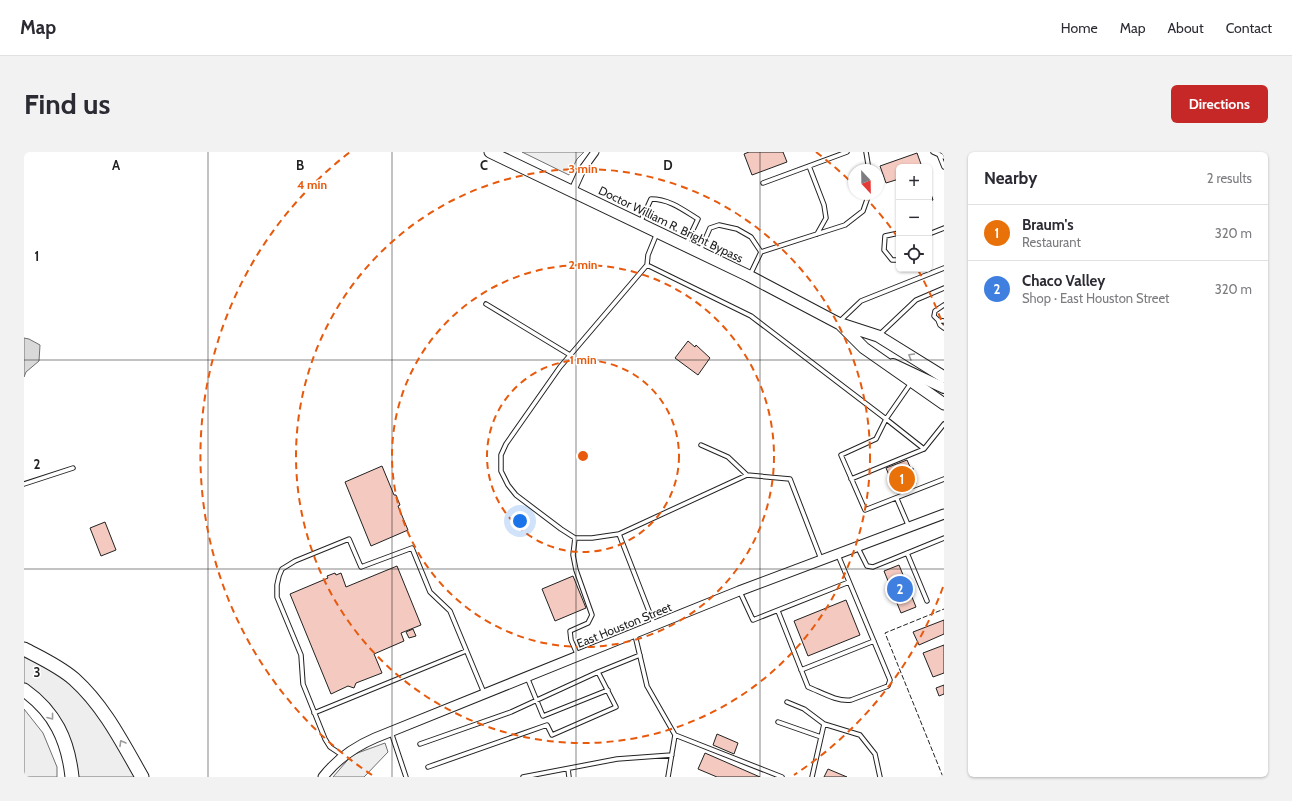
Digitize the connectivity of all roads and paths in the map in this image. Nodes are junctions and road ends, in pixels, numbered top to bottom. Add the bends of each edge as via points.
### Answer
1 (490, 152) edge
2 (594, 152) edge
3 (847, 152) edge
4 (866, 152) edge
5 (933, 152) edge
6 (938, 153) edge
7 (944, 157) edge
8 (868, 164) edge
9 (809, 166) junction
10 (944, 167) edge
11 (763, 183) dead end
12 (572, 192) junction
13 (867, 200) edge
14 (640, 224) junction
15 (944, 228) edge
16 (657, 232) junction
17 (932, 233) edge
18 (817, 234) junction
19 (896, 234) edge
20 (685, 245) junction
21 (699, 252) junction
22 (761, 252) junction
23 (896, 260) edge
24 (647, 265) junction
25 (944, 268) edge
26 (749, 276) junction
27 (944, 288) edge
28 (486, 304) dead end
29 (944, 305) edge
30 (938, 320) junction
31 (944, 321) edge
32 (838, 323) junction
33 (944, 328) edge
34 (878, 336) junction
35 (570, 355) junction
36 (880, 358) junction
37 (944, 377) edge
38 (912, 381) junction
39 (944, 388) edge
40 (944, 404) edge
41 (886, 419) junction
42 (944, 424) edge
43 (701, 445) dead end
44 (924, 449) junction
45 (73, 468) dead end
46 (746, 475) junction
47 (851, 478) junction
48 (944, 479) edge
49 (24, 484) edge
50 (897, 499) junction
51 (944, 515) edge
52 (909, 528) junction
53 (619, 534) junction
54 (575, 538) junction
55 (944, 538) edge
56 (858, 546) junction
57 (907, 553) junction
58 (837, 554) junction
59 (821, 560) junction
60 (848, 582) junction
61 (740, 591) junction
62 (927, 601) dead end
63 (778, 611) junction
64 (655, 625) junction
65 (635, 634) junction
66 (874, 641) junction
67 (24, 649) edge
68 (466, 651) junction
69 (640, 655) junction
70 (579, 657) junction
71 (801, 670) junction
72 (598, 672) junction
73 (527, 677) junction
74 (24, 690) edge
75 (608, 690) junction
76 (485, 694) junction
77 (536, 700) junction
78 (787, 702) dead end
79 (314, 713) junction
80 (543, 716) junction
81 (778, 722) dead end
82 (824, 724) junction
83 (547, 725) junction
84 (391, 731) junction
85 (675, 735) junction
86 (821, 737) junction
87 (420, 744) dead end
88 (672, 755) junction
89 (343, 756) junction
90 (428, 767) dead end
91 (568, 769) junction
92 (72, 777) edge
93 (142, 777) edge
94 (323, 777) edge
95 (406, 777) edge
96 (523, 777) edge
97 (569, 777) edge
98 (668, 777) edge
99 (782, 777) edge
100 (812, 777) edge
101 (880, 777) edge

1 - 12 main road, Doctor William R. Bright Bypass
2 - 12 street
3 - 9 lane
4 - 8 lane
5 - 6 lane
6 - 7 lane
6 - 10 lane
9 - 11 lane
9 - 18 lane via 824,205 826,218
12 - 14 main road, Doctor William R. Bright Bypass
13 - 18 lane via 863,211 845,225
14 - 16 main road, Doctor William R. Bright Bypass
14 - 20 lane via 651,199 661,199 677,206 698,219
15 - 17 lane
16 - 20 main road, Doctor William R. Bright Bypass
16 - 24 lane
18 - 22 lane
19 - 23 lane via 885,236 884,250 892,260
20 - 21 main road, Doctor William R. Bright Bypass
21 - 22 lane via 710,228 719,225 737,229 752,237
21 - 26 main road, Doctor William R. Bright Bypass
22 - 26 lane
24 - 35 lane
24 - 41 lane via 751,316
25 - 32 lane via 861,301
26 - 32 main road, Doctor William R. Bright Bypass
27 - 34 lane via 916,300
28 - 35 lane
29 - 30 lane via 935,311 934,316
30 - 31 lane
30 - 33 lane
32 - 34 main road, Doctor William R. Bright Bypass
32 - 36 main road, Doctor William R. Bright Bypass via 864,348
37 -> 34 main road, Doctor William R. Bright Bypass
35 - 54 lane via 506,444 501,455 501,471 516,495
36 - 38 main road, Doctor William R. Bright Bypass
36 - 39 main road
38 - 40 main road, Doctor William R. Bright Bypass
38 - 41 lane
41 - 44 lane
41 - 47 lane via 876,439 841,455
42 - 44 lane
43 - 46 lane via 728,457
44 - 47 lane
45 - 49 lane
46 - 53 lane
46 - 59 lane via 790,480
47 - 50 lane via 865,510
48 - 50 lane
50 - 52 lane
51 - 52 street, East Houston Street
52 - 56 street, East Houston Street
53 - 54 lane
53 - 64 lane
54 - 70 lane via 573,555 576,570 592,615 588,623 570,632
55 - 57 lane
56 - 57 lane via 867,566
56 - 58 street, East Houston Street
57 - 62 lane
58 - 59 street, East Houston Street
58 - 60 lane
59 - 61 street, East Houston Street
60 - 63 lane
60 - 66 lane
61 - 63 lane via 753,620
61 - 64 street, East Houston Street
63 - 71 lane
64 - 65 street, East Houston Street
65 - 69 lane
65 - 70 street, East Houston Street
66 - 71 lane
66 - 71 lane via 890,680 888,686 846,701 808,687
93 -> 67 highway via 102,710 88,693 58,667
68 - 76 lane
68 - 79 lane
68 - 79 lane via 450,611 430,592 412,548 361,567 349,539 322,550 282,570 277,585 277,597 301,656 303,684
69 - 72 lane
69 - 85 lane via 647,686
70 - 73 street, East Houston Street
72 - 75 lane
72 - 77 lane
73 - 76 street, East Houston Street
73 - 77 lane
74 -> 92 highway via 56,723 65,741
75 - 80 lane
75 - 83 lane via 616,706 552,735
76 - 84 street, East Houston Street
77 - 80 lane
77 - 87 lane via 511,712
78 - 82 lane via 804,708
79 - 89 lane via 330,747
80 - 83 lane
81 - 86 lane
82 - 86 lane
82 - 101 lane via 860,736 875,754
83 - 90 lane
84 - 89 street, East Houston Street
84 - 95 lane
85 - 88 lane
85 - 99 lane
86 - 100 lane
88 - 91 lane via 617,759
88 - 98 lane
89 - 94 street, East Houston Street
91 - 96 lane
91 - 97 lane

